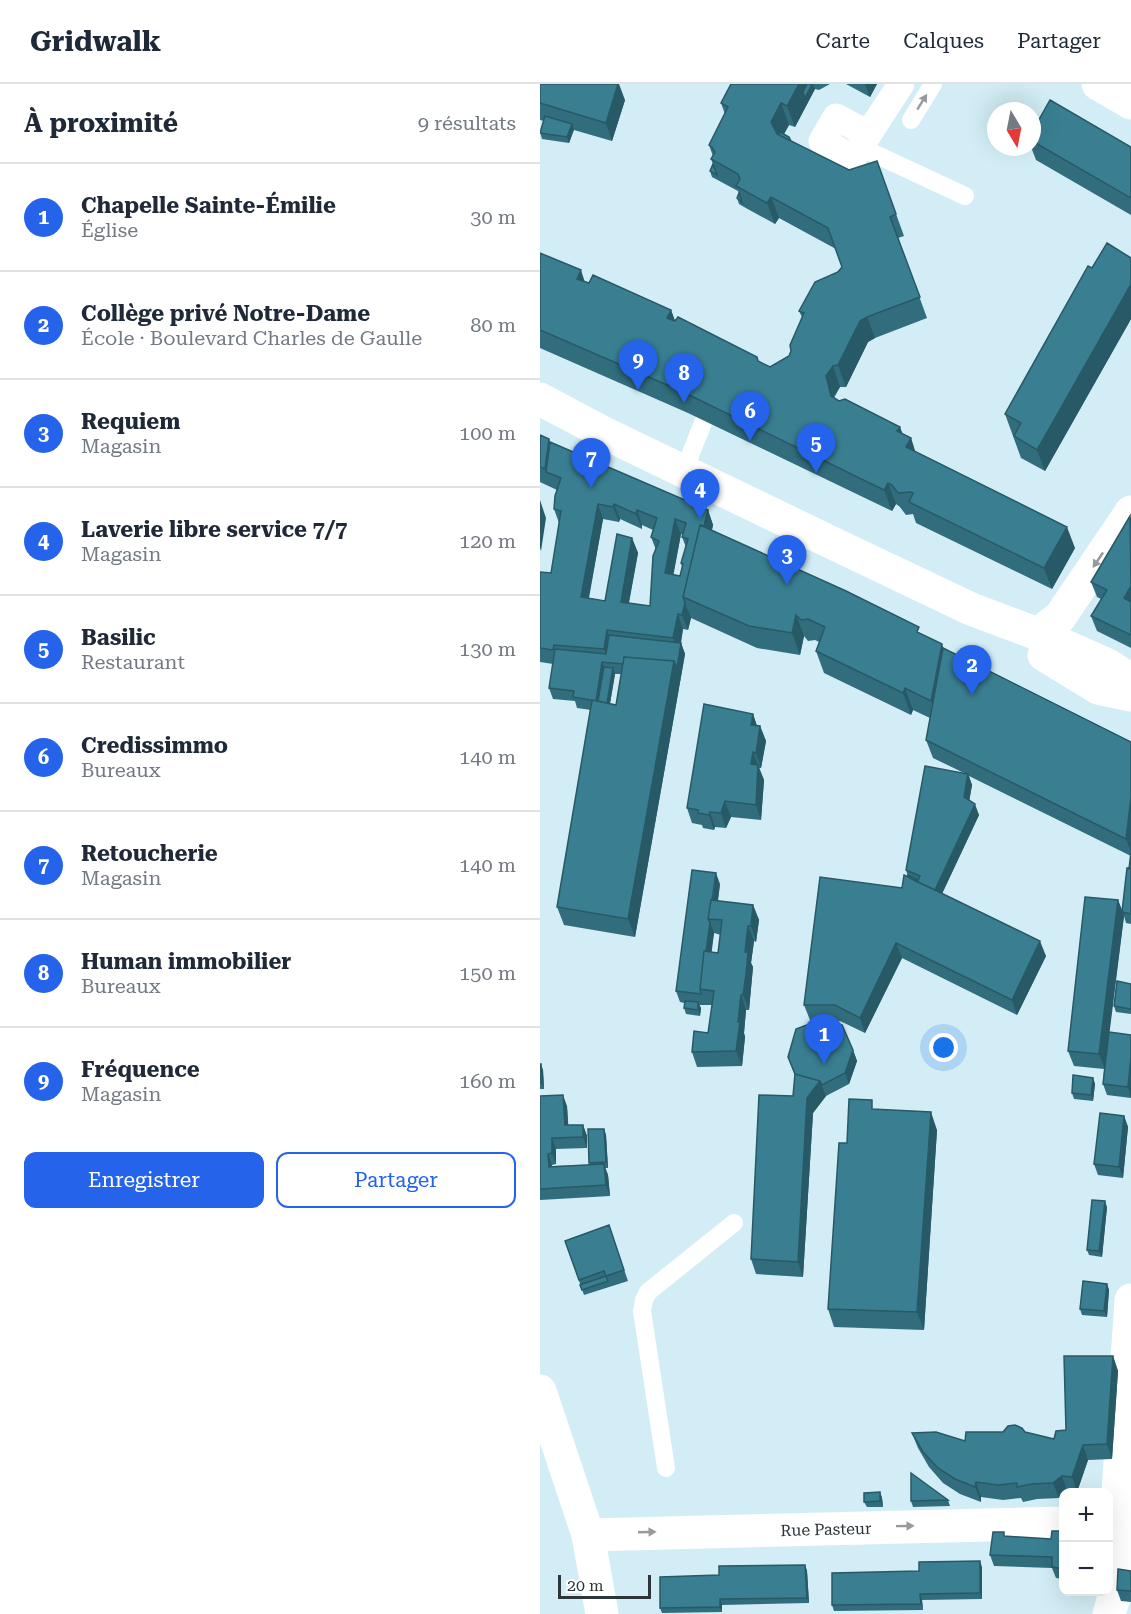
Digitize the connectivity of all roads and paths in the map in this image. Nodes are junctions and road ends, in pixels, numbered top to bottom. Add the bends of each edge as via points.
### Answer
1 (901, 84) edge
2 (933, 84) edge
3 (1098, 84) edge
4 (1131, 103) edge
5 (911, 120) dead end
6 (864, 141) joint
7 (964, 196) dead end
8 (540, 399) edge
9 (540, 410) edge
10 (704, 420) edge
11 (604, 433) junction
12 (684, 471) junction
13 (1131, 512) edge
14 (971, 609) junction
15 (1043, 636) junction
16 (1131, 680) edge
17 (1131, 695) edge
18 (734, 1223) dead end
19 (1131, 1300) edge
20 (540, 1391) edge
21 (666, 1468) dead end
22 (1118, 1522) edge
23 (1059, 1523) edge
24 (588, 1535) junction
25 (602, 1614) edge
26 (1108, 1614) edge

1 - 6 street
5 -> 2 lane
3 - 4 street
6 - 7 lane
8 - 11 street
9 - 11 street
10 - 12 lane
11 - 12 street
12 - 14 street
13 -> 15 street
14 - 15 street
14 - 17 street via 1098,688
15 - 16 street via 1108,665
18 - 21 lane via 648,1292 644,1300 642,1311
19 - 22 street
20 - 24 street
22 - 26 street via 1116,1590
24 -> 23 street, Rue Pasteur
24 - 25 street

